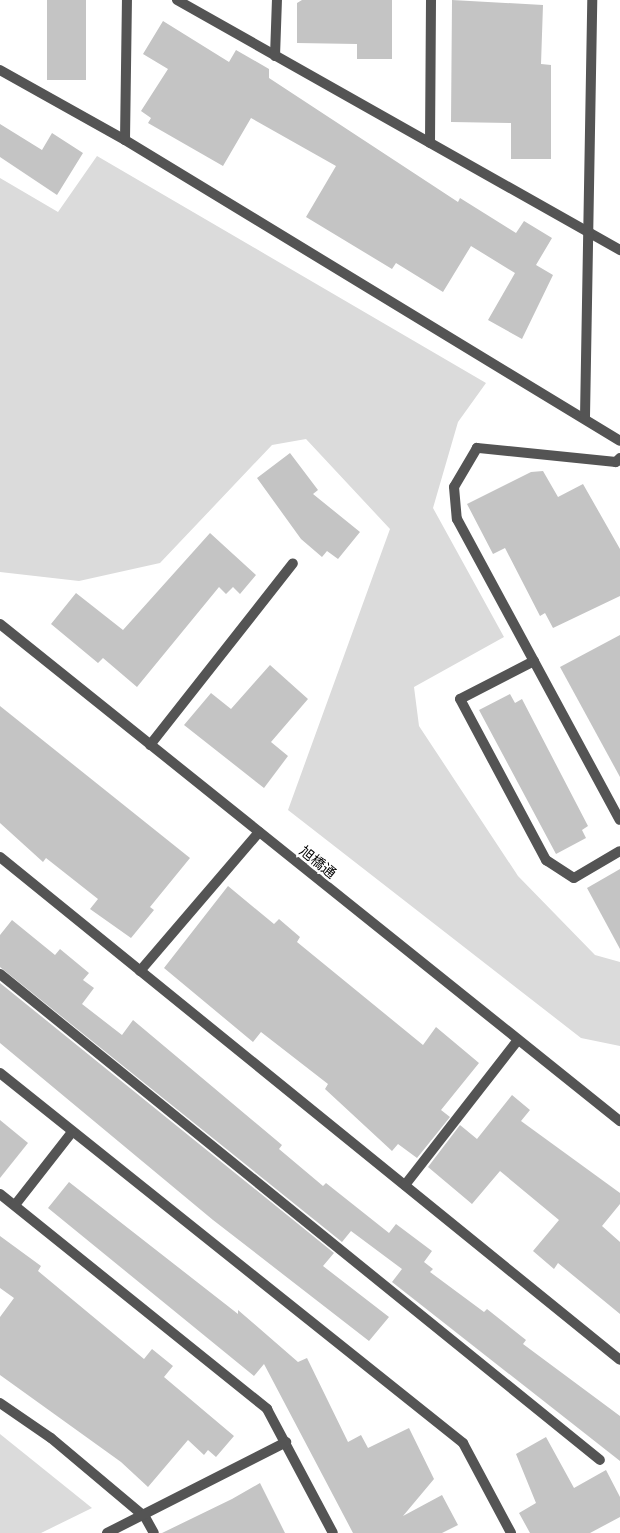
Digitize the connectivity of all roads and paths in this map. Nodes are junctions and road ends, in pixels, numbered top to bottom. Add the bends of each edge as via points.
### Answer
1 (127, 0) edge
2 (177, 0) edge
3 (277, 0) edge
4 (431, 0) edge
5 (592, 0) edge
6 (275, 56) junction
7 (0, 70) edge
8 (126, 140) junction
9 (430, 144) junction
10 (587, 230) junction
11 (620, 250) edge
12 (585, 417) junction
13 (620, 441) edge
14 (619, 463) edge
15 (293, 563) dead end
16 (0, 624) edge
17 (534, 661) junction
18 (150, 745) junction
19 (620, 820) edge
20 (259, 832) junction
21 (620, 851) edge
22 (0, 857) edge
23 (140, 971) junction
24 (0, 974) edge
25 (518, 1040) junction
26 (0, 1073) edge
27 (620, 1121) edge
28 (72, 1132) junction
29 (404, 1185) junction
30 (0, 1194) edge
31 (15, 1205) junction
32 (620, 1360) edge
33 (0, 1404) edge
34 (286, 1442) junction
35 (600, 1460) dead end
36 (146, 1517) junction
37 (107, 1533) edge
38 (154, 1533) edge
39 (333, 1533) edge
40 (511, 1533) edge

1 - 8 street
2 - 6 street
3 - 6 street
4 - 9 street
5 - 10 street
6 - 9 street
7 - 8 street
8 - 12 street
9 - 10 street
10 - 11 street
10 - 12 street
12 - 13 street
14 - 17 street via 477,448 454,487 457,519
15 - 18 street
16 - 18 street, 旭橋通
17 - 19 street
17 - 21 street via 460,699 546,860 574,878
18 - 20 street, 旭橋通
20 - 23 street
20 - 25 street, 旭橋通
22 - 23 street
23 - 29 street
24 - 35 street
25 - 27 street, 旭橋通
25 - 29 street
26 - 28 street
28 - 31 street
28 - 40 street via 464,1443
29 - 32 street
30 - 31 street
31 - 34 street via 266,1409
33 - 36 street via 51,1438
34 - 36 street
34 - 39 street
36 - 37 street
36 - 38 street

